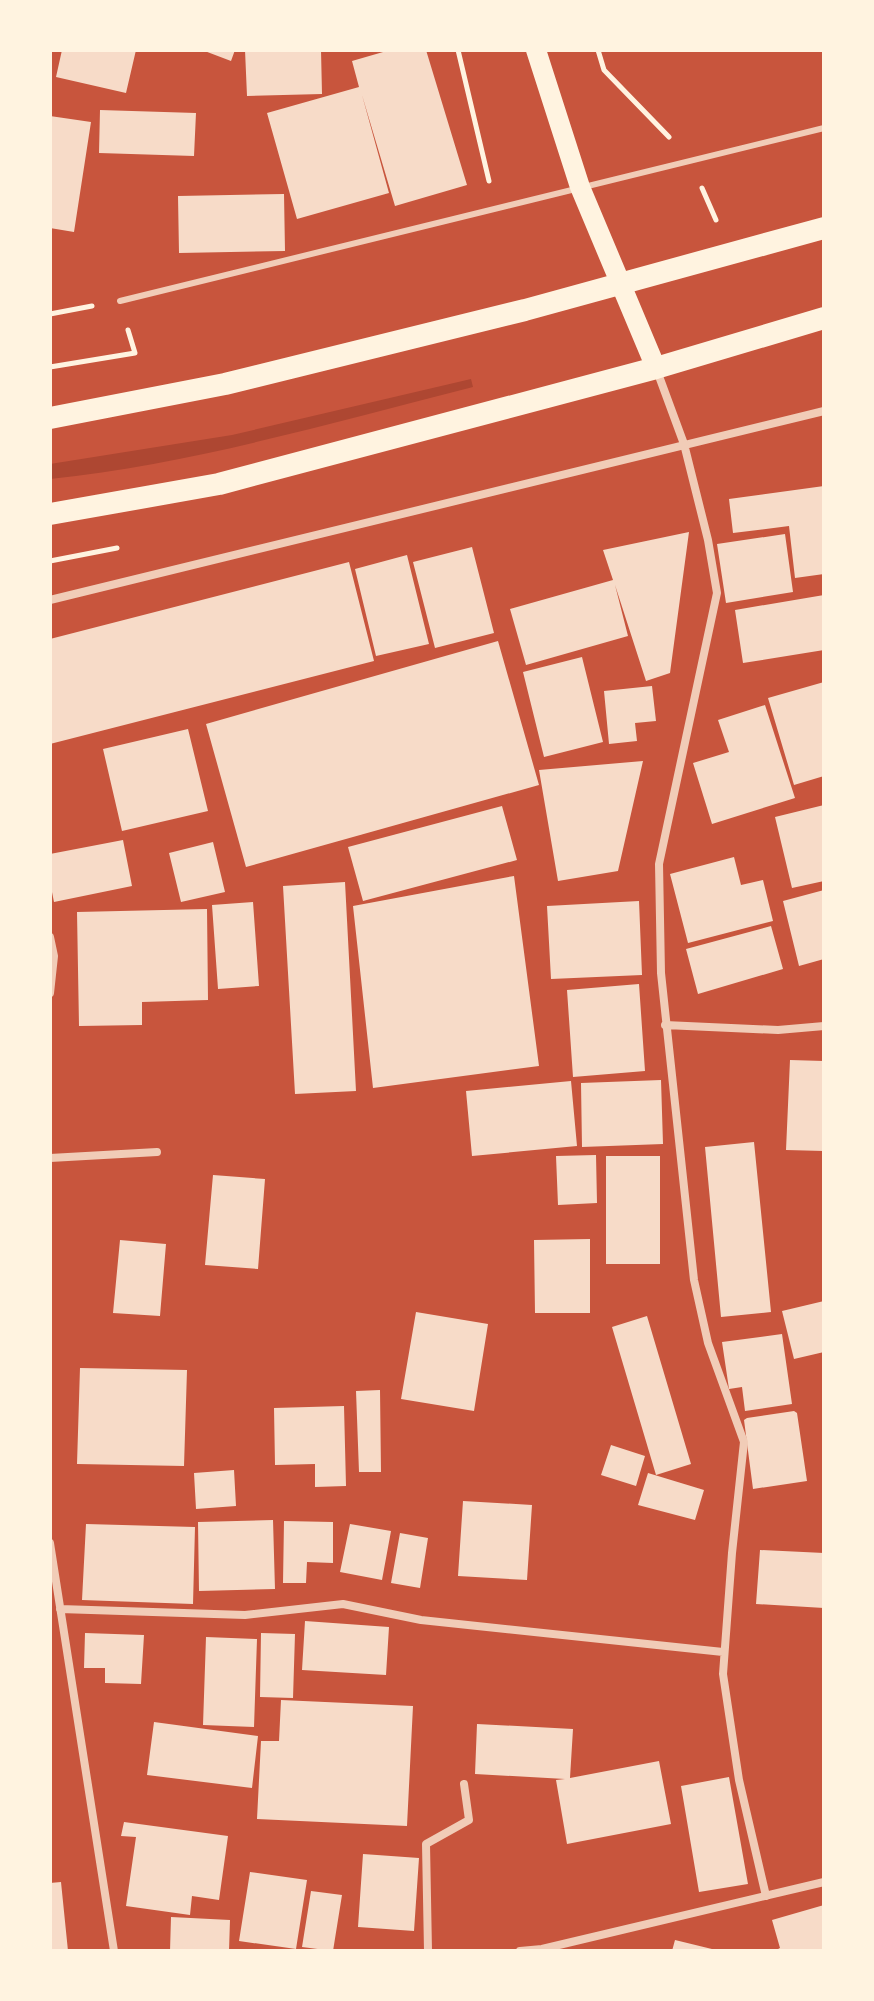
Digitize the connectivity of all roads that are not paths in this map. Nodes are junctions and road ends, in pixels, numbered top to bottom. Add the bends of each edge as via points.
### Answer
1 (536, 50) edge
2 (824, 128) edge
3 (580, 187) junction
4 (824, 228) edge
5 (621, 283) junction
6 (120, 301) dead end
7 (824, 318) edge
8 (656, 368) junction
9 (824, 411) edge
10 (50, 418) edge
11 (684, 444) junction
12 (50, 514) edge
13 (50, 600) edge
14 (50, 937) edge
15 (50, 993) edge
16 (665, 1025) junction
17 (824, 1026) edge
18 (157, 1152) dead end
19 (50, 1158) edge
20 (50, 1543) edge
21 (60, 1609) junction
22 (723, 1652) junction
23 (464, 1784) dead end
24 (824, 1882) edge
25 (766, 1896) junction
26 (114, 1951) edge
27 (428, 1951) edge
28 (520, 1951) edge

1 - 3 main road
2 - 3 lane
3 - 5 main road
3 - 6 lane
4 - 5 highway
5 - 8 main road
5 - 10 highway via 225,384
7 - 8 highway
8 - 11 street
8 - 12 highway via 219,484
9 - 11 street
11 - 13 street
11 - 16 street via 717,593 659,864
14 - 15 street
16 - 17 street via 778,1030
16 - 22 street via 694,1280 708,1343 744,1442
18 - 19 street
20 - 21 street
21 - 22 street via 245,1615 343,1604 421,1620
21 - 26 street
22 - 25 street via 739,1780
23 - 27 street via 469,1820 426,1844
24 - 25 street
25 - 28 street

